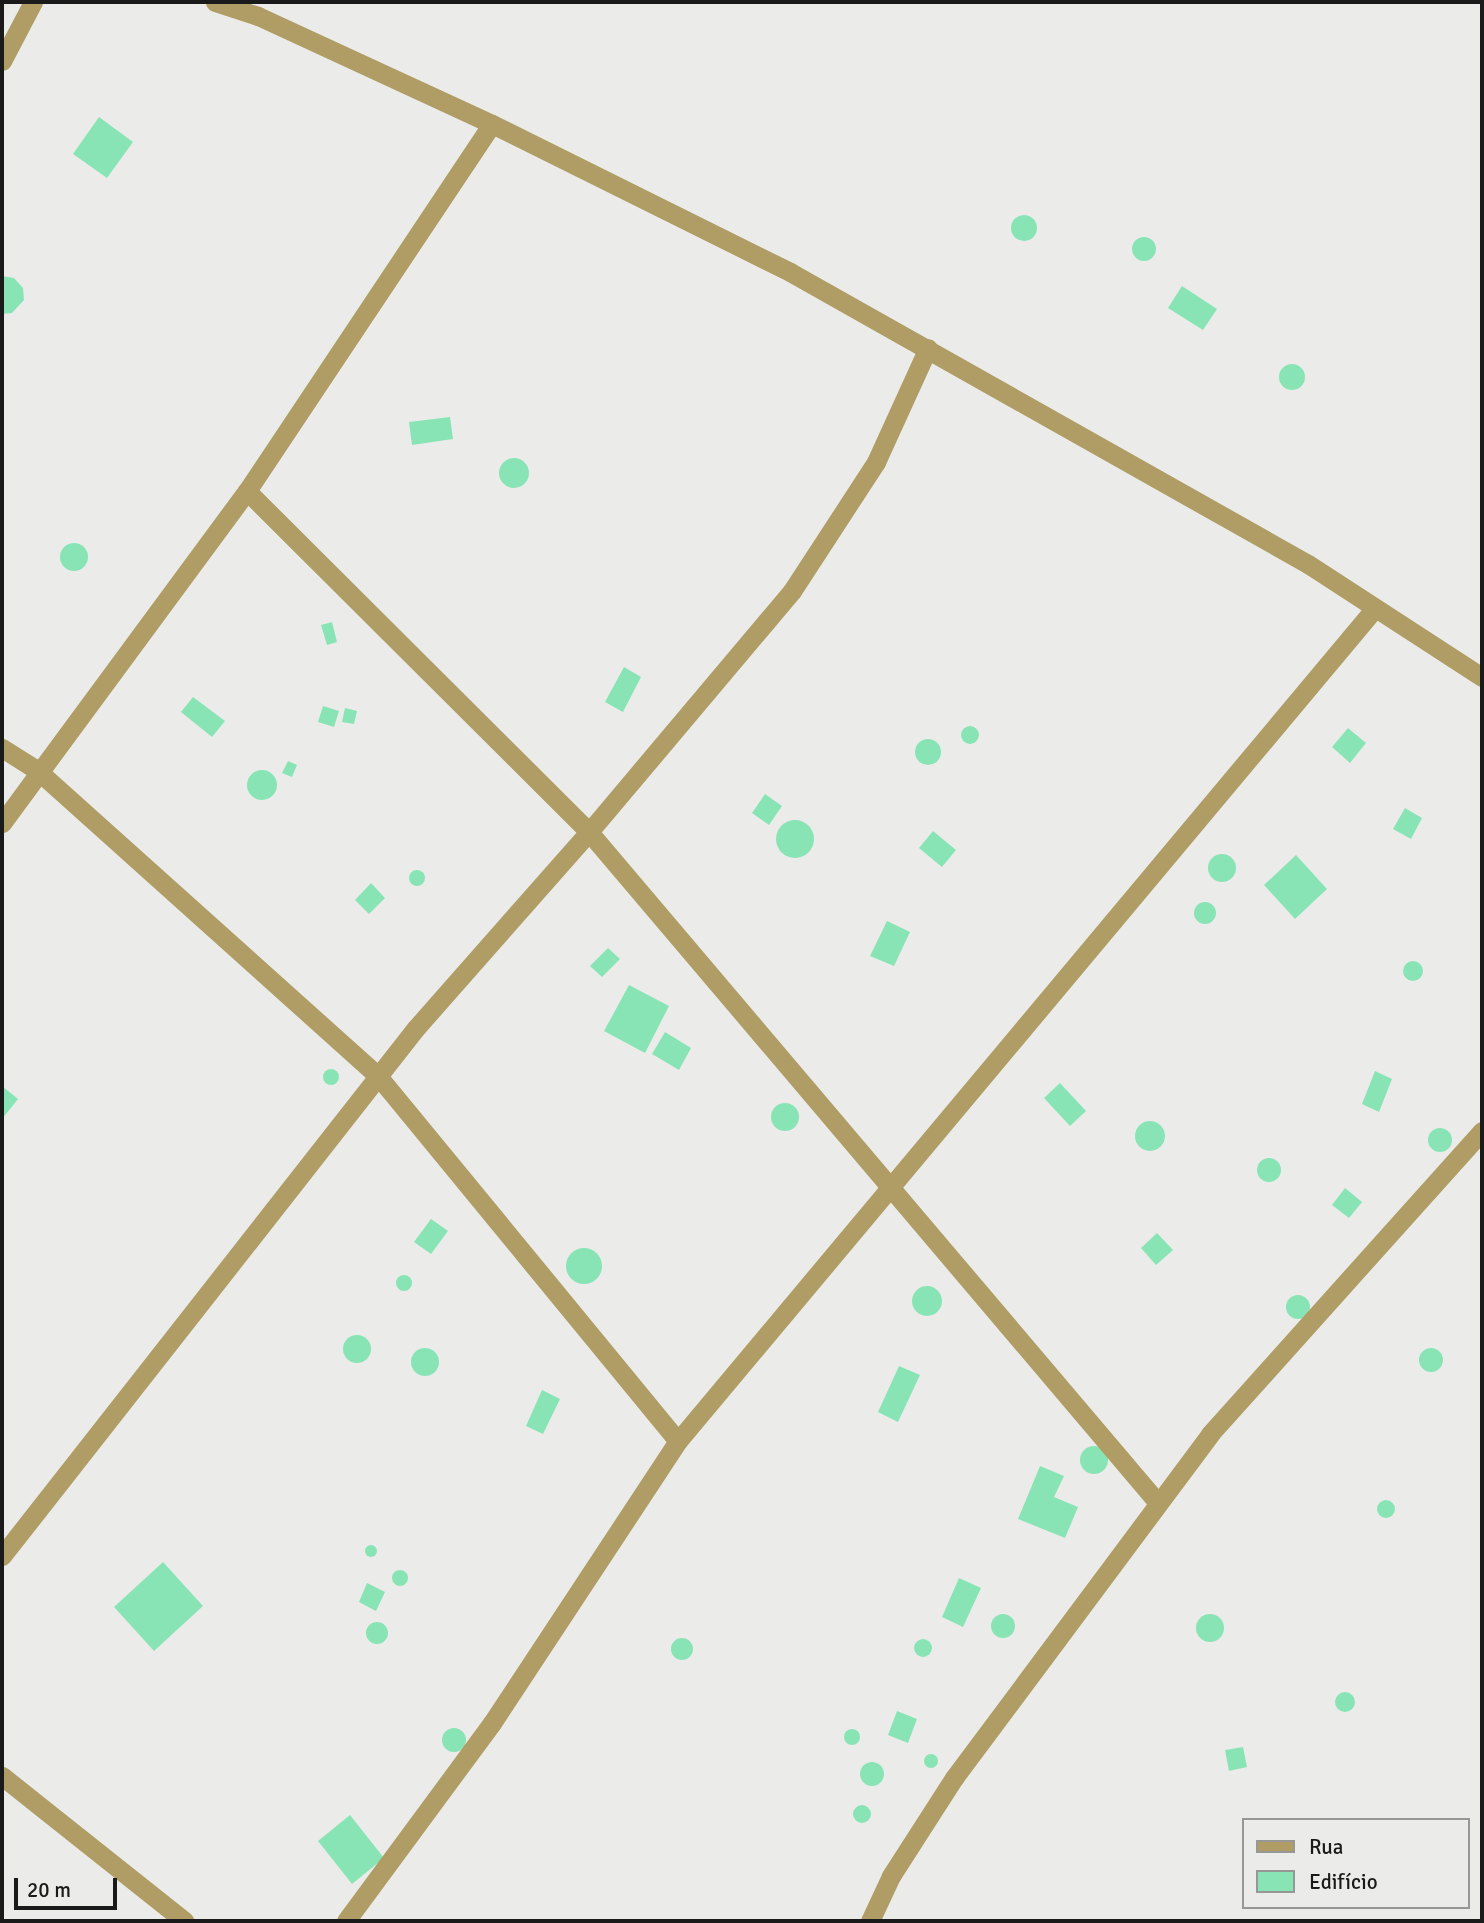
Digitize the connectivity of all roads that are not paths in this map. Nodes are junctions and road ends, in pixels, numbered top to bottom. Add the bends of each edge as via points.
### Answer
1 (33, 2) edge
2 (215, 2) edge
3 (2, 61) edge
4 (492, 124) junction
5 (928, 348) junction
6 (247, 491) junction
7 (1375, 608) junction
8 (1482, 677) edge
9 (2, 748) edge
10 (37, 771) junction
11 (2, 823) edge
12 (589, 832) junction
13 (377, 1076) junction
14 (1482, 1131) edge
15 (890, 1186) junction
16 (678, 1441) junction
17 (1158, 1503) junction
18 (2, 1556) edge
19 (2, 1776) edge
20 (184, 1921) edge
21 (346, 1921) edge
22 (870, 1921) edge

1 - 3 street
2 - 4 street via 258,16
4 - 5 street via 790,272
4 - 6 street
5 - 7 street via 1308,564
5 - 12 street via 876,462 792,591
6 - 10 street
6 - 12 street
7 - 8 street
7 - 15 street
9 - 10 street
10 - 11 street
10 - 13 street
12 - 13 street
12 - 15 street
13 - 16 street
13 - 18 street
14 - 17 street via 1210,1434
15 - 16 street
15 - 17 street
16 - 21 street via 492,1723
17 - 22 street via 954,1778 891,1876
19 - 20 street

